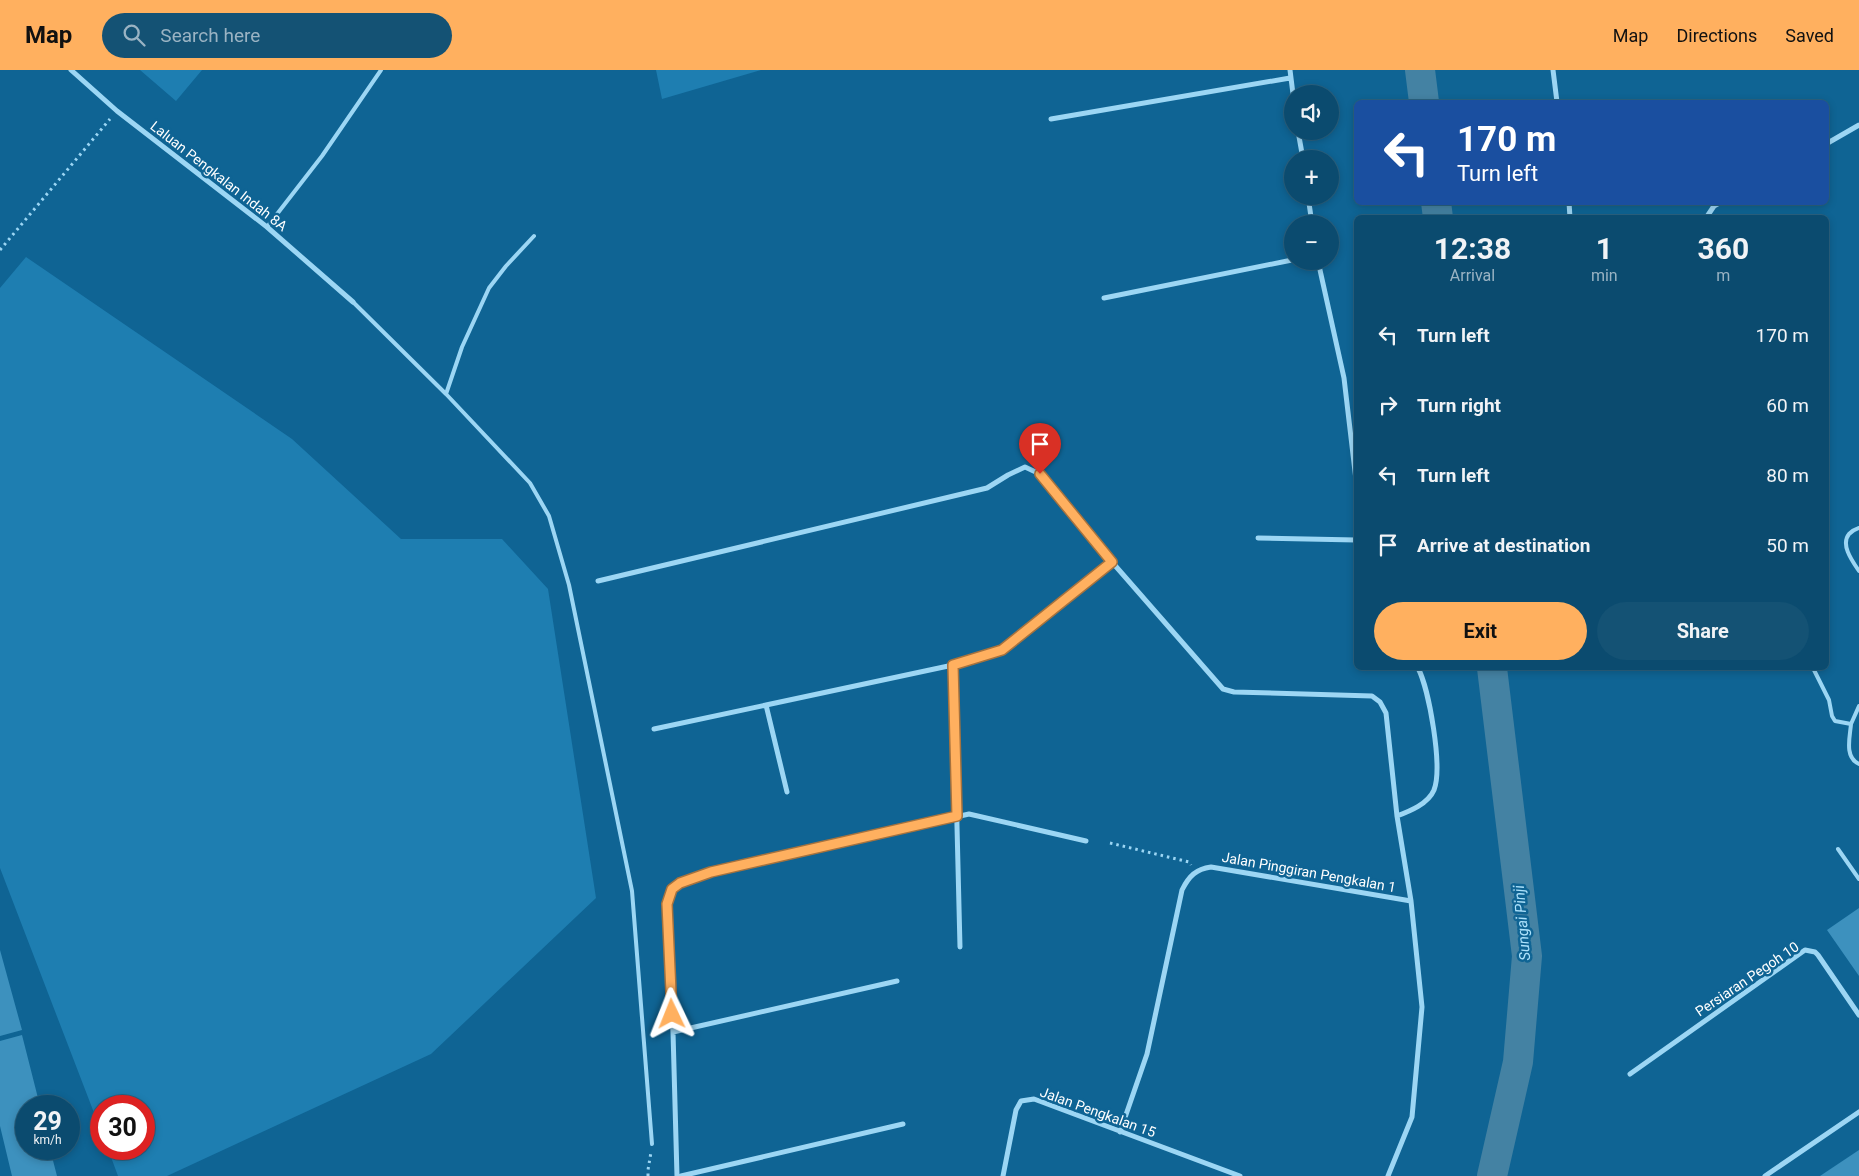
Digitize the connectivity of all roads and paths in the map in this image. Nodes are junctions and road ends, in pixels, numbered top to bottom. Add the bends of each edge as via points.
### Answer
1 (71, 70) edge
2 (381, 70) edge
3 (1290, 70) edge
4 (1553, 70) edge
5 (1290, 78) junction
6 (1291, 85) edge
7 (1557, 100) edge
8 (117, 111) junction
9 (1051, 119) dead end
10 (1859, 125) edge
11 (1829, 142) edge
12 (1716, 205) edge
13 (1708, 215) edge
14 (267, 227) junction
15 (534, 236) dead end
16 (0, 250) edge
17 (1284, 262) edge
18 (1320, 270) edge
19 (1104, 298) dead end
20 (353, 302) joint
21 (446, 394) junction
22 (1354, 463) edge
23 (1859, 528) edge
24 (1258, 538) dead end
25 (1354, 540) edge
26 (1112, 562) junction
27 (1859, 571) edge
28 (598, 581) dead end
29 (953, 665) junction
30 (1419, 670) edge
31 (1814, 670) edge
32 (766, 705) junction
33 (1859, 706) edge
34 (1851, 724) junction
35 (654, 729) dead end
36 (1859, 764) edge
37 (787, 792) dead end
38 (957, 816) junction
39 (1396, 816) junction
40 (1086, 841) dead end
41 (1110, 843) dead end
42 (1838, 849) dead end
43 (1197, 871) junction
44 (1859, 879) edge
45 (1411, 901) junction
46 (960, 947) dead end
47 (896, 981) dead end
48 (1859, 1014) edge
49 (673, 1032) junction
50 (1630, 1074) dead end
51 (1859, 1112) edge
52 (903, 1124) dead end
53 (1120, 1132) junction
54 (652, 1144) joint
55 (648, 1176) edge
56 (679, 1176) edge
57 (1003, 1176) edge
58 (1240, 1176) edge
59 (1388, 1176) edge
60 (1765, 1176) edge

1 - 8 street, Laluan Pengkalan Indah 8A
2 - 14 lane via 322,156
3 - 5 street
4 - 7 street
5 - 6 street
5 - 9 street
8 - 14 street, Laluan Pengkalan Indah 8A
8 - 16 path
10 - 11 street
12 - 13 street
14 - 20 street, Laluan Pengkalan Indah 8A
15 - 21 lane via 489,288 462,347
17 - 19 street
18 - 22 street via 1344,378
20 - 21 lane
21 - 54 lane via 530,483 549,516 569,584 632,891
23 - 27 lane via 1848,534 1846,544
24 - 25 street
26 - 28 street via 1040,474 1025,467 987,488
26 - 29 street via 1002,650
26 - 39 street via 1223,690 1372,696 1380,702 1386,712
29 - 32 street
29 - 38 street
30 - 39 street via 1431,708 1437,774 1434,791 1416,809
31 - 34 lane via 1829,700 1833,719
32 - 35 street
32 - 37 street
33 - 34 lane
34 - 36 lane via 1850,755
38 - 40 street via 969,814
38 - 46 street
38 - 49 street via 711,872 672,889 667,904
39 - 45 street
41 - 43 path via 1189,862
42 - 44 lane
43 - 45 street, Jalan Pinggiran Pengkalan 1 via 1211,867
43 - 53 street via 1187,879 1182,890 1147,1054
45 - 59 street, Jalan Pinggiran Pengkalan 1 via 1422,1007 1412,1117
47 - 49 street
48 - 50 street, Persiaran Pegoh 10 via 1818,955 1805,950
49 - 56 street
51 - 60 street
52 - 56 street
53 - 57 street, Jalan Pengkalan 15 via 1034,1100 1022,1101 1016,1110
53 - 58 street, Jalan Pengkalan 15
54 - 55 path

